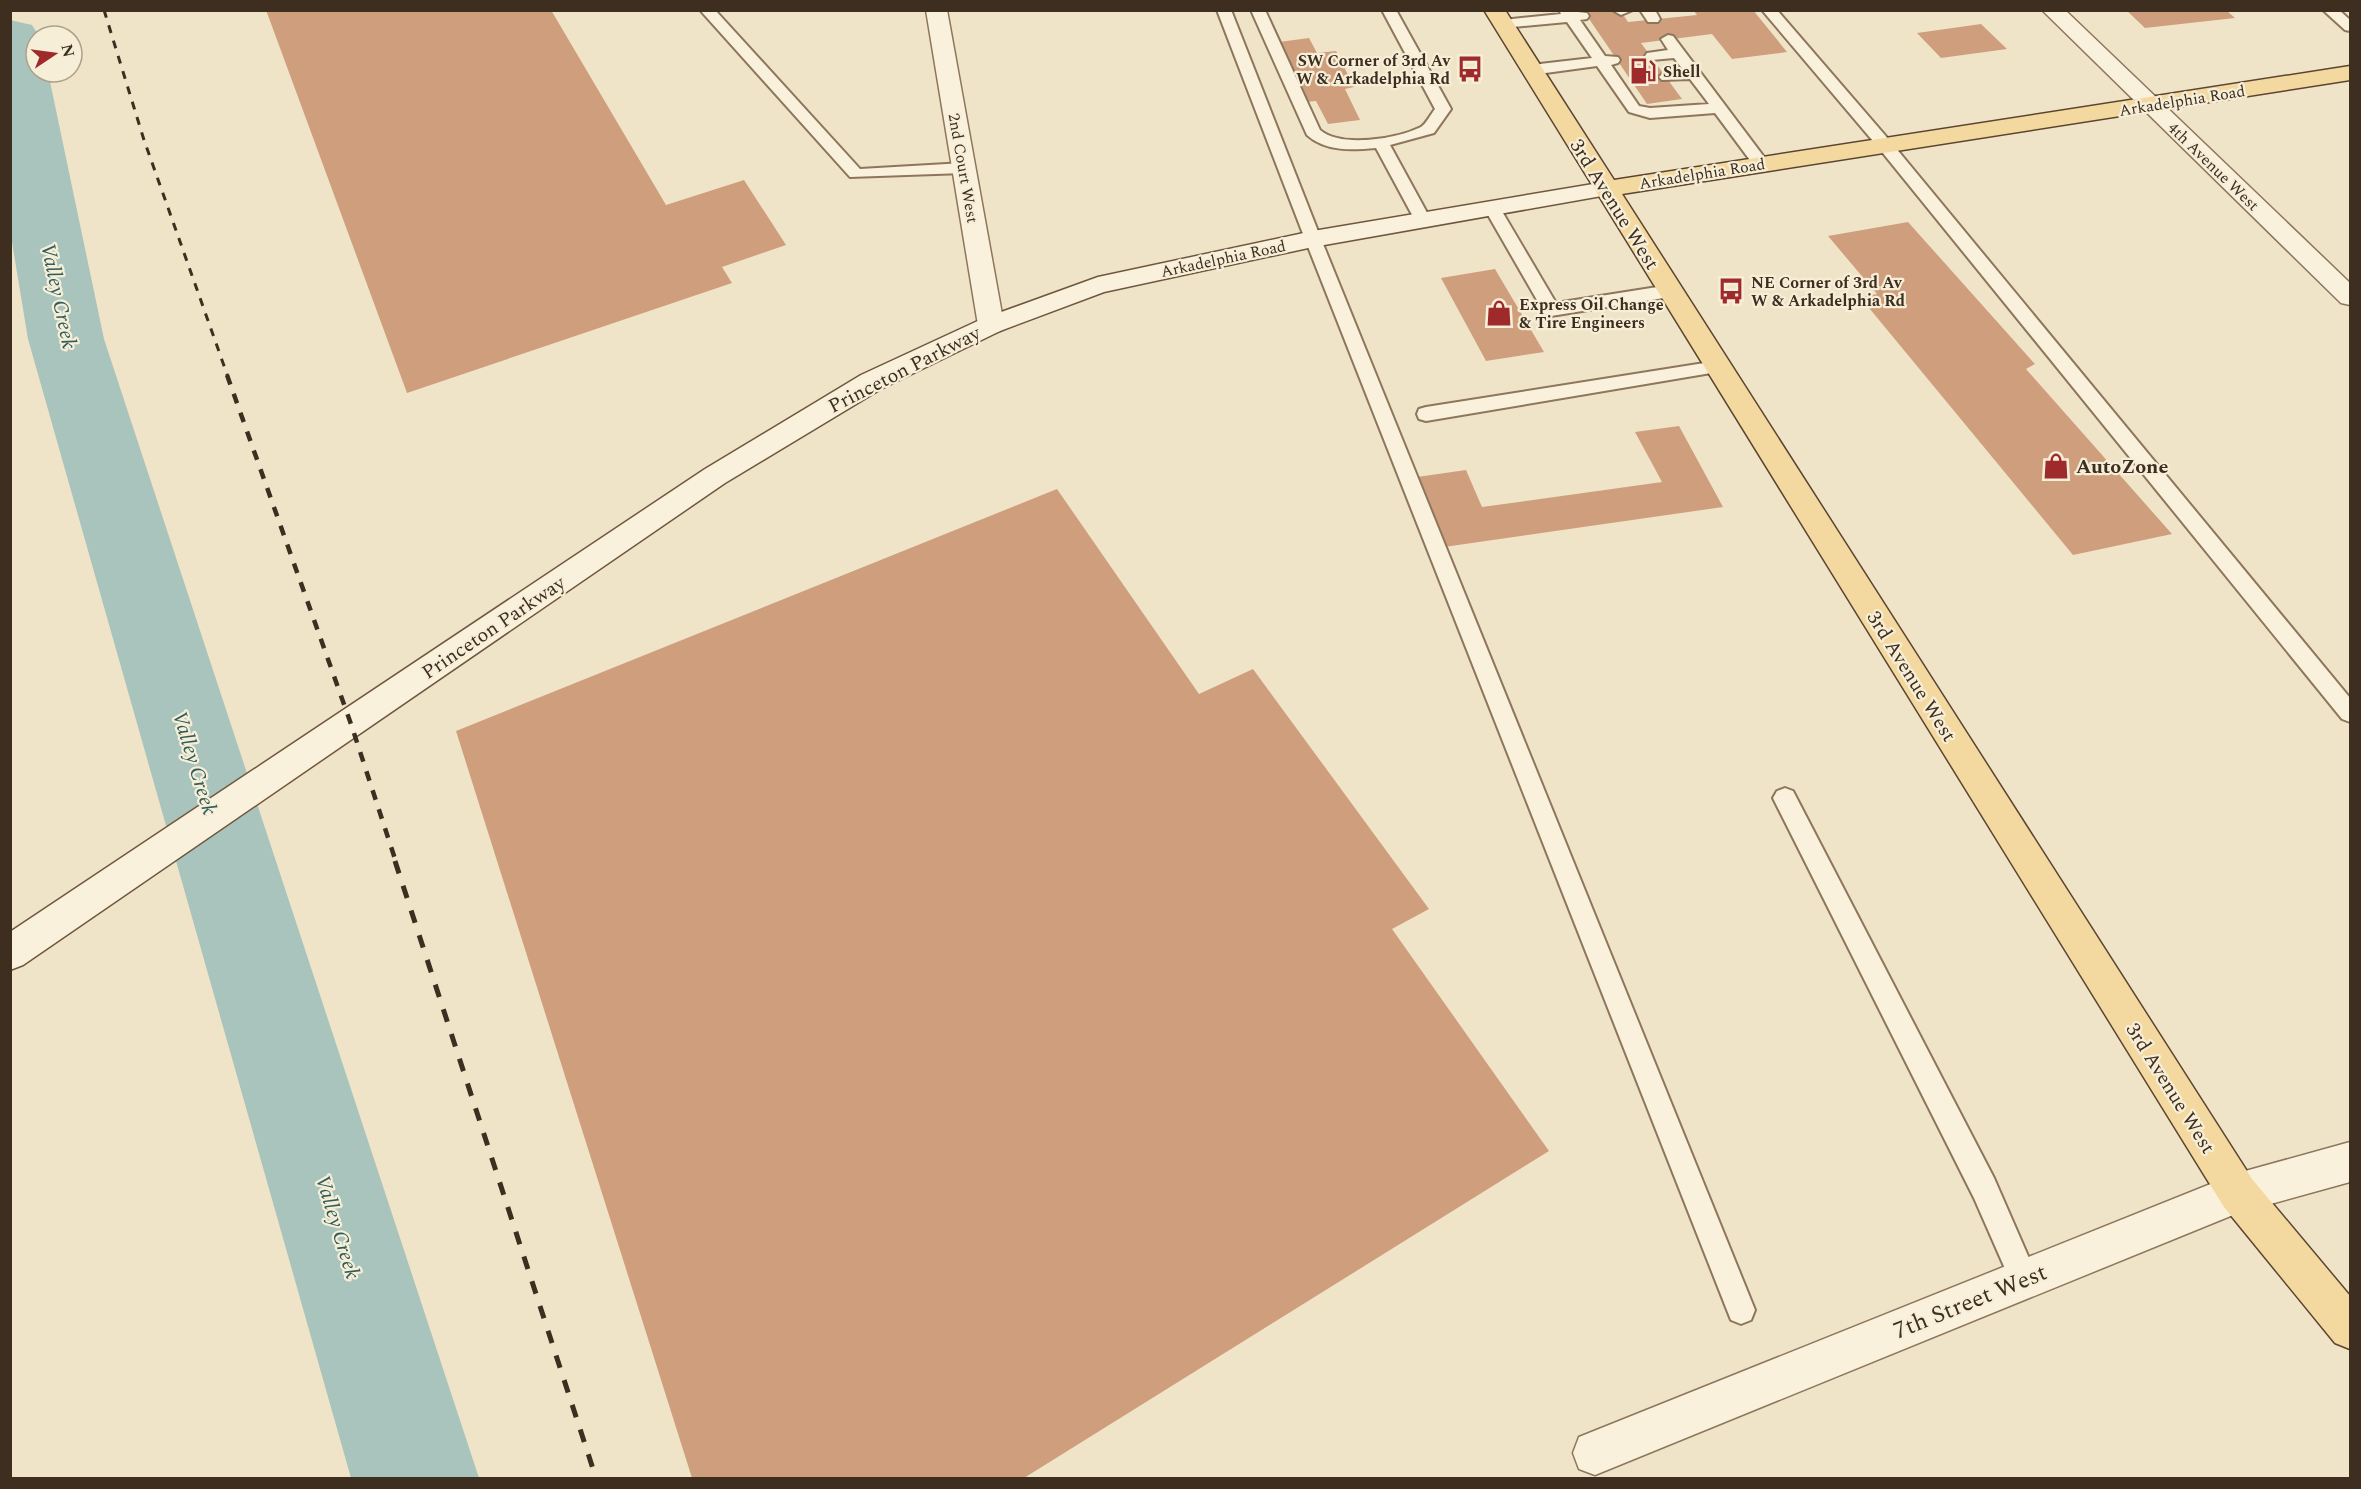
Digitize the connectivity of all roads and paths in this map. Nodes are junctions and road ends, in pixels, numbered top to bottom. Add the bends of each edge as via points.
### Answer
1 (707, 10) edge
2 (936, 10) edge
3 (1224, 10) edge
4 (1258, 10) edge
5 (1389, 10) edge
6 (1626, 10) edge
7 (1769, 10) edge
8 (2052, 10) edge
9 (2330, 10) edge
10 (1621, 11) edge
11 (1574, 14) edge
12 (1498, 17) edge
13 (2350, 27) edge
14 (1668, 39) dead end
15 (1678, 53) junction
16 (1652, 56) dead end
17 (1609, 61) junction
18 (1531, 70) junction
19 (2350, 73) edge
20 (1694, 74) junction
21 (1667, 77) dead end
22 (2150, 105) junction
23 (1719, 108) junction
24 (1381, 143) junction
25 (1884, 144) junction
26 (1761, 164) junction
27 (964, 168) junction
28 (1605, 189) junction
29 (1492, 208) junction
30 (1423, 220) junction
31 (1313, 239) junction
32 (1670, 291) junction
33 (2350, 297) edge
34 (990, 325) junction
35 (1717, 367) junction
36 (1426, 414) dead end
37 (2350, 713) edge
38 (1785, 798) dead end
39 (10, 954) edge
40 (2350, 1162) edge
41 (2238, 1193) junction
42 (2024, 1279) junction
43 (1742, 1310) dead end
44 (2350, 1328) edge
45 (1595, 1453) dead end

1 - 27 lane via 856,174
2 - 27 street, 2nd Court West
3 - 31 lane
4 - 24 lane via 1317,137 1349,145
5 - 24 lane via 1443,110 1428,130
6 - 10 lane
7 - 25 lane
8 - 22 street, 4th Avenue West
9 - 13 lane
11 - 12 lane
11 - 17 lane
12 - 18 main road, 3rd Avenue West
14 - 15 lane
15 - 16 lane
15 - 20 lane
17 - 18 lane
17 - 23 lane via 1634,109 1650,113
18 - 28 main road, 3rd Avenue West
19 - 22 main road, Arkadelphia Road
20 - 21 lane
20 - 23 lane
22 - 25 main road, Arkadelphia Road
22 - 33 street, 4th Avenue West
23 - 26 lane
24 - 30 lane
25 - 26 main road, Arkadelphia Road
25 - 37 lane
26 - 28 main road, Arkadelphia Road
27 - 34 street, 2nd Court West
28 - 29 street, Arkadelphia Road
28 - 32 main road, 3rd Avenue West
29 - 30 street, Arkadelphia Road
29 - 32 lane via 1551,310
30 - 31 street, Arkadelphia Road
31 - 34 street, Arkadelphia Road via 1098,285
31 - 43 lane
32 - 35 main road, 3rd Avenue West
34 - 39 street, Princeton Parkway via 871,382 715,476
35 - 36 lane
35 - 41 main road, 3rd Avenue West
38 - 42 lane via 1978,1178
40 - 41 street, 7th Street West
41 - 42 street, 7th Street West
41 - 44 main road, 3rd Avenue West
42 - 45 street, 7th Street West

